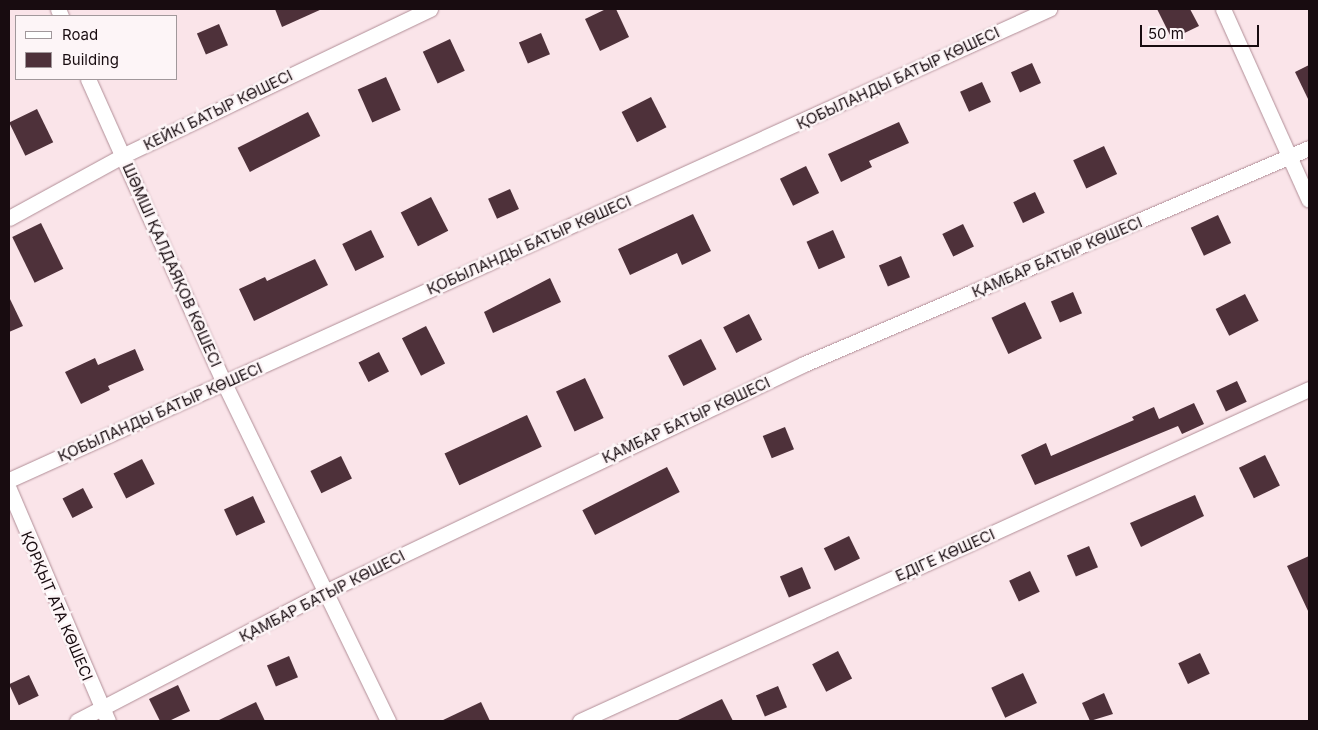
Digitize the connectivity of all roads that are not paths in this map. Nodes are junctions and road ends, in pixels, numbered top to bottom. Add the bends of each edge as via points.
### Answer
1 (430, 9) edge
2 (1049, 9) edge
3 (1223, 9) edge
4 (88, 80) edge
5 (1309, 148) edge
6 (124, 155) junction
7 (1290, 157) junction
8 (1309, 200) edge
9 (9, 218) edge
10 (224, 383) junction
11 (1309, 389) edge
12 (9, 480) edge
13 (9, 489) edge
14 (327, 591) junction
15 (105, 716) edge
16 (77, 721) edge
17 (388, 721) edge
18 (580, 721) edge

1 - 6 street, КЕЙКІ БАТЫР КӨШЕСІ
2 - 10 street, ҚОБЫЛАНДЫ БАТЫР КӨШЕСІ
3 - 7 street
4 - 6 street, ШӘМШІ ҚАЛДАЯҚОВ КӨШЕСІ
5 - 7 street, ҚАМБАР БАТЫР КӨШЕСІ
6 - 9 street, КЕЙКІ БАТЫР КӨШЕСІ
6 - 10 street, ШӘМШІ ҚАЛДАЯҚОВ КӨШЕСІ
7 - 8 street
7 - 14 street, ҚАМБАР БАТЫР КӨШЕСІ via 804,364
10 - 12 street, ҚОБЫЛАНДЫ БАТЫР КӨШЕСІ
10 - 14 street, ШӘМШІ ҚАЛДАЯҚОВ КӨШЕСІ
11 - 18 street, ЕДІГЕ КӨШЕСІ
13 - 15 street, ҚОРҚЫТ АТА КӨШЕСІ
14 - 15 street, ҚАМБАР БАТЫР КӨШЕСІ
14 - 17 street, ШӘМШІ ҚАЛДАЯҚОВ КӨШЕСІ
15 - 16 street, ҚАМБАР БАТЫР КӨШЕСІ

